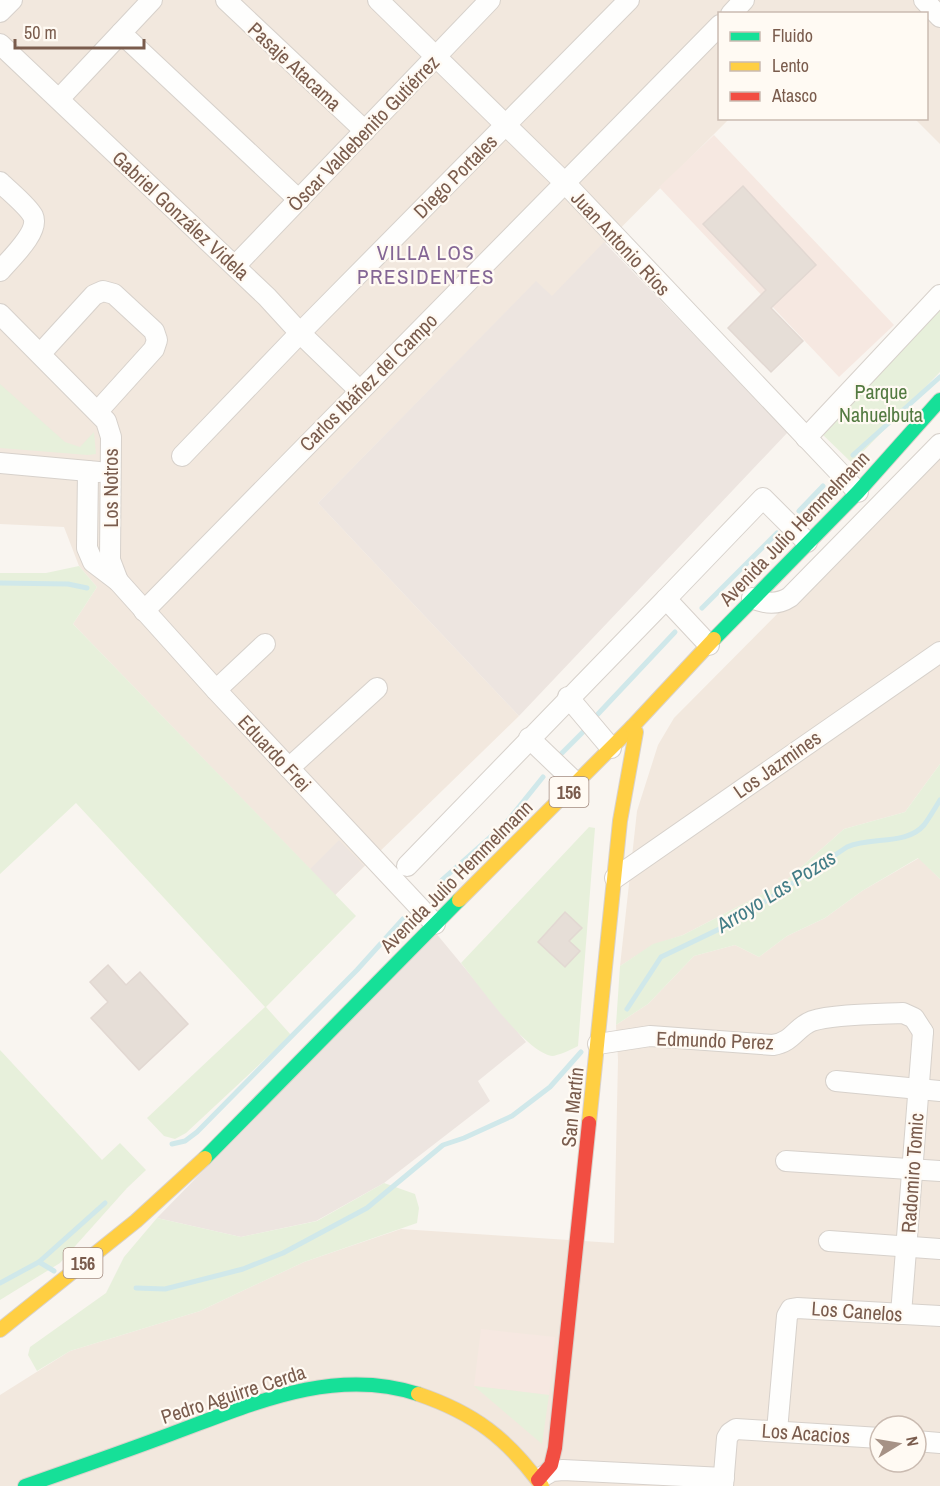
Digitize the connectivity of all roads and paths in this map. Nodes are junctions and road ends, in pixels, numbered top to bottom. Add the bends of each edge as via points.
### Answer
1 (12, 0) edge
2 (152, 0) edge
3 (226, 0) edge
4 (378, 0) edge
5 (490, 0) edge
6 (629, 0) edge
7 (744, 0) edge
8 (924, 0) edge
9 (0, 12) edge
10 (733, 12) edge
11 (940, 17) edge
12 (718, 27) edge
13 (121, 33) junction
14 (0, 44) edge
15 (437, 56) junction
16 (59, 99) junction
17 (506, 124) junction
18 (364, 131) junction
19 (0, 182) edge
20 (565, 183) junction
21 (298, 200) junction
22 (235, 266) junction
23 (0, 271) edge
24 (940, 295) edge
25 (0, 314) edge
26 (300, 333) junction
27 (41, 353) junction
28 (359, 390) junction
29 (940, 400) edge
30 (98, 411) junction
31 (806, 438) junction
32 (940, 444) edge
33 (182, 456) dead end
34 (0, 463) edge
35 (88, 471) junction
36 (111, 472) junction
37 (858, 492) junction
38 (807, 542) junction
39 (118, 581) junction
40 (666, 598) junction
41 (752, 598) junction
42 (144, 611) junction
43 (265, 644) dead end
44 (709, 645) junction
45 (940, 652) edge
46 (377, 688) dead end
47 (216, 690) junction
48 (568, 697) junction
49 (632, 727) junction
50 (529, 738) junction
51 (610, 748) junction
52 (289, 768) junction
53 (577, 784) junction
54 (407, 866) dead end
55 (615, 878) junction
56 (435, 924) junction
57 (932, 1032) edge
58 (598, 1044) junction
59 (836, 1081) dead end
60 (919, 1089) junction
61 (940, 1091) edge
62 (786, 1161) dead end
63 (912, 1169) junction
64 (940, 1171) edge
65 (829, 1240) dead end
66 (906, 1246) junction
67 (940, 1249) edge
68 (901, 1314) junction
69 (940, 1317) edge
70 (0, 1330) edge
71 (777, 1431) junction
72 (868, 1437) edge
73 (723, 1482) edge
74 (540, 1483) edge
75 (25, 1486) edge

1 - 9 street
2 - 13 street
3 - 18 street, Pasaje Atacama
4 - 15 street, Juan Antonio Ríos
5 - 15 street, Òscar Valdebenito Gutiérrez
6 - 17 street, Diego Portales
7 - 10 street
8 - 11 street
12 - 20 street, Carlos Ibáñez del Campo
13 - 16 street
13 - 21 street
14 - 16 street, Gabriel González Videla
15 - 17 street, Juan Antonio Ríos
15 - 18 street, Òscar Valdebenito Gutiérrez
16 - 22 street, Gabriel González Videla
17 - 20 street, Juan Antonio Ríos
17 - 26 street, Diego Portales
18 - 21 street, Òscar Valdebenito Gutiérrez
19 - 23 street via 32,214 35,224
20 - 28 street, Carlos Ibáñez del Campo
20 - 31 street, Juan Antonio Ríos
21 - 22 street, Òscar Valdebenito Gutiérrez
22 - 26 street, Gabriel González Videla
24 - 31 street
25 - 27 street, Los Notros
26 - 28 street, Gabriel González Videla
26 - 33 street, Diego Portales
27 - 30 street, Los Notros
27 - 30 street via 94,295 103,291 114,294 154,331 154,349
28 - 42 street, Carlos Ibáñez del Campo
29 - 37 main road, Avenida Julio Hemmelmann / 156
30 - 36 street, Los Notros via 109,429
31 - 37 street, Juan Antonio Ríos
32 - 41 street via 790,597 769,603
34 - 35 street
35 - 36 street
35 - 39 street, Los Notros via 87,548 93,562
36 - 39 street, Los Notros via 110,560
37 - 38 main road, Avenida Julio Hemmelmann / 156
38 - 40 street via 763,498
38 - 41 main road, Avenida Julio Hemmelmann / 156
39 - 42 street, Eduardo Frei
40 - 44 street
40 - 48 street
41 - 44 main road, Avenida Julio Hemmelmann / 156
42 - 47 street, Eduardo Frei
43 - 47 street
44 - 49 main road, Avenida Julio Hemmelmann / 156
45 - 55 street, Los Jazmines
46 - 52 street
47 - 52 street, Eduardo Frei
48 - 50 street
48 - 51 street
49 - 51 main road, Avenida Julio Hemmelmann / 156
49 - 55 main road, San Martín via 636,732 620,821
50 - 53 street
50 - 54 street
51 - 53 main road, Avenida Julio Hemmelmann / 156
52 - 56 street, Eduardo Frei
53 - 56 main road, Avenida Julio Hemmelmann / 156
55 - 58 main road, San Martín
56 - 70 main road, Avenida Julio Hemmelmann / 156 via 194,1169
57 - 58 street, Edmundo Perez via 903,1013 814,1020 791,1038 772,1045 650,1036
57 - 60 street, Radomiro Tomic
58 - 74 main road, San Martín via 555,1448 551,1465
59 - 60 street
60 - 61 street
60 - 63 street, Radomiro Tomic
62 - 63 street
63 - 64 street
63 - 66 street, Radomiro Tomic
65 - 66 street
66 - 67 street
66 - 68 street, Radomiro Tomic
68 - 69 street, Los Canelos
68 - 71 street, Los Canelos via 795,1307 789,1310
71 - 72 street, Los Acacios
71 - 73 street, Los Acacios via 733,1431 727,1438
73 - 74 street via 563,1470 552,1471
74 - 75 main road, Pedro Aguirre Cerda via 505,1443 467,1414 413,1392 355,1383 286,1393

